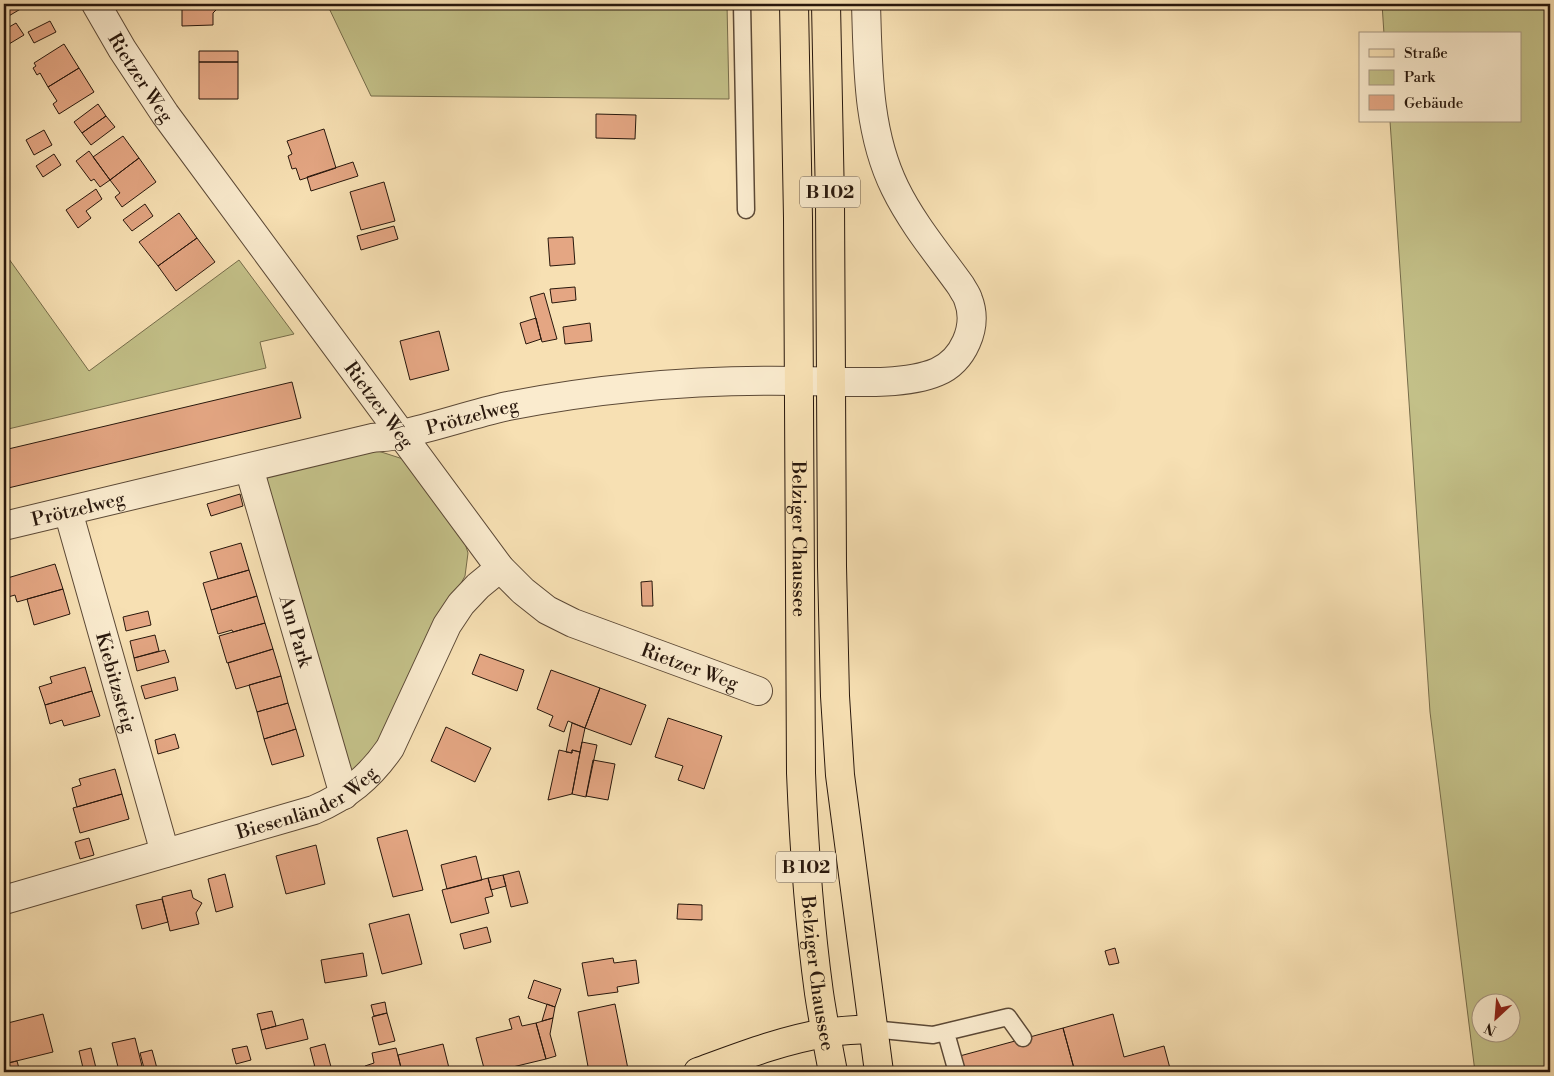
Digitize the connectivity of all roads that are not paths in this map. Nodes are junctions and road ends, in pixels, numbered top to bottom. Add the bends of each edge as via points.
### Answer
1 (96, 4) edge
2 (742, 4) edge
3 (794, 4) edge
4 (826, 4) edge
5 (866, 4) edge
6 (746, 210) dead end
7 (798, 381) junction
8 (831, 381) junction
9 (400, 435) junction
10 (249, 468) junction
11 (68, 511) junction
12 (4, 526) edge
13 (500, 568) junction
14 (758, 691) dead end
15 (344, 795) junction
16 (165, 853) junction
17 (4, 900) edge
18 (872, 1029) junction
19 (826, 1033) junction
20 (946, 1033) junction
21 (1023, 1038) dead end
22 (873, 1067) edge
23 (698, 1072) edge
24 (833, 1072) edge
25 (957, 1072) edge

1 - 9 street, Rietzer Weg via 165,114
2 - 6 lane
3 - 7 main road, Belziger Chaussee / B 102
4 - 8 main road, Belziger Chaussee / B 102
5 - 8 street, Prötzelweg via 872,114 884,159 904,206 961,286 972,316 968,340 958,355 937,372 918,378 881,382
7 - 8 street, Prötzelweg
7 - 9 street, Prötzelweg via 631,387 506,407
7 - 19 main road, Belziger Chaussee / B 102 via 801,773 806,873
8 - 18 main road, Belziger Chaussee / B 102 via 836,736
9 - 10 street, Prötzelweg via 372,438
9 - 13 street, Rietzer Weg
10 - 11 street, Prötzelweg
10 - 15 street, Am Park
11 - 12 street, Prötzelweg
11 - 16 street, Kiebitzsteig
13 - 14 street, Rietzer Weg via 547,610 573,623
13 - 15 street, Biesenländer Weg via 461,604 447,626 390,748 378,766
15 - 16 street, Biesenländer Weg via 314,810
16 - 17 street, Biesenländer Weg
18 - 19 main road
18 - 20 lane via 933,1036
18 - 22 main road, Belziger Chaussee
19 - 23 main road via 748,1054
19 - 24 main road, Belziger Chaussee / B 102
20 - 21 lane via 1008,1017
20 - 25 lane

